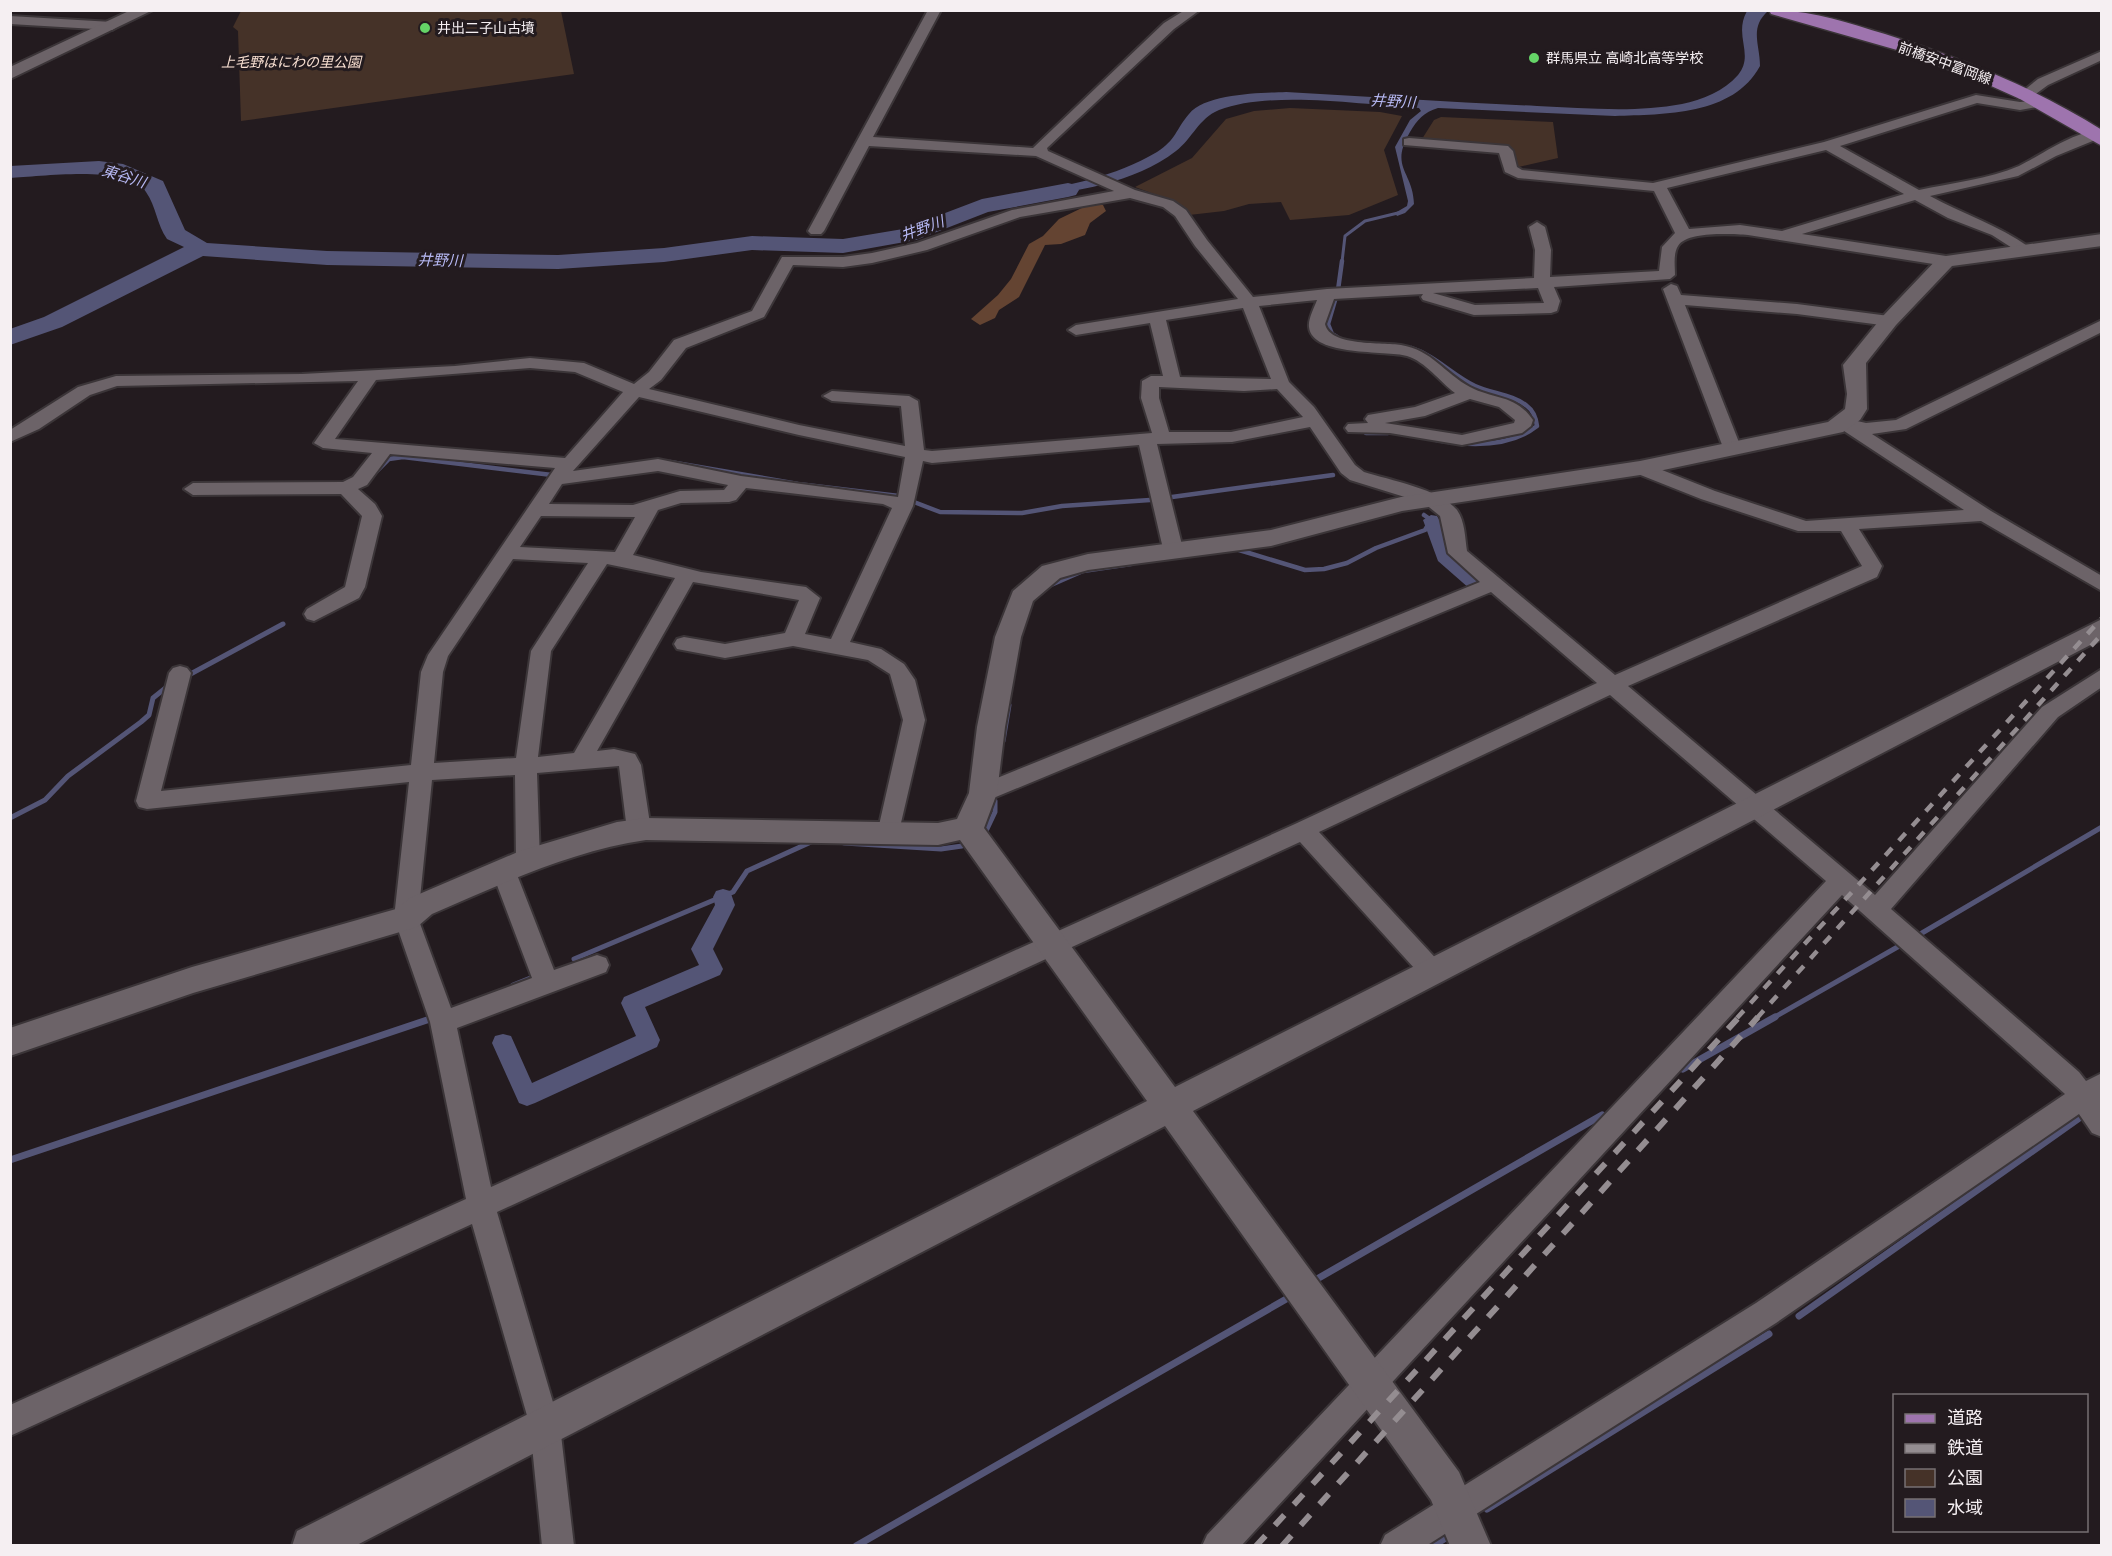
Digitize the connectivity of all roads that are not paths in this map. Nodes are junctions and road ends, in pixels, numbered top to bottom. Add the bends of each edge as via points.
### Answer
1 (145, 10) edge
2 (935, 10) edge
3 (1194, 10) edge
4 (1778, 10) edge
5 (10, 20) edge
6 (112, 26) junction
7 (2102, 55) edge
8 (10, 74) edge
9 (2031, 99) junction
10 (2098, 138) edge
11 (1409, 140) dead end
12 (863, 141) junction
13 (1828, 145) junction
14 (1040, 151) junction
15 (1659, 186) junction
16 (1123, 190) junction
17 (1916, 195) junction
18 (1537, 227) dead end
19 (816, 231) dead end
20 (1684, 235) junction
21 (1784, 236) junction
22 (2102, 240) edge
23 (2023, 250) junction
24 (1946, 261) junction
25 (1664, 276) junction
26 (1545, 282) junction
27 (1417, 290) junction
28 (1334, 294) junction
29 (1676, 299) junction
30 (1249, 302) junction
31 (1157, 319) junction
32 (1889, 321) junction
33 (2102, 325) edge
34 (1076, 330) dead end
35 (371, 375) junction
36 (1172, 382) junction
37 (1281, 384) junction
38 (636, 391) junction
39 (1470, 393) junction
40 (832, 396) dead end
41 (1314, 421) junction
42 (1844, 423) junction
43 (1354, 428) junction
44 (10, 436) edge
45 (1154, 439) junction
46 (1332, 445) junction
47 (384, 449) junction
48 (1732, 450) junction
49 (915, 454) junction
50 (1640, 468) junction
51 (563, 471) junction
52 (741, 482) junction
53 (346, 488) junction
54 (193, 489) dead end
55 (1431, 499) junction
56 (904, 506) junction
57 (650, 507) junction
58 (535, 510) junction
59 (1984, 515) junction
60 (1848, 526) junction
61 (506, 552) junction
62 (1174, 553) junction
63 (611, 558) junction
64 (687, 575) junction
65 (2101, 583) edge
66 (1493, 584) junction
67 (314, 615) dead end
68 (2102, 628) edge
69 (793, 639) junction
70 (684, 644) dead end
71 (838, 646) junction
72 (180, 673) dead end
73 (2102, 676) edge
74 (1612, 685) junction
75 (581, 760) junction
76 (526, 766) junction
77 (423, 772) junction
78 (983, 793) junction
79 (1754, 806) junction
80 (966, 828) junction
81 (639, 830) junction
82 (1303, 830) junction
83 (889, 834) junction
84 (528, 861) junction
85 (504, 872) junction
86 (1840, 881) junction
87 (1876, 910) junction
88 (406, 918) junction
89 (1054, 943) junction
90 (597, 965) dead end
91 (1433, 972) junction
92 (547, 985) junction
93 (443, 1022) junction
94 (10, 1042) edge
95 (2092, 1090) edge
96 (1172, 1106) junction
97 (2102, 1125) edge
98 (481, 1206) junction
99 (1371, 1385) junction
100 (10, 1421) edge
101 (545, 1426) junction
102 (1455, 1507) junction
103 (312, 1545) edge
104 (558, 1545) edge
105 (1218, 1545) edge
106 (1396, 1545) edge
107 (1471, 1545) edge

1 - 6 street
2 - 12 street
3 - 14 street via 1169,26
4 - 9 main road, 前橋安中富岡線 via 1913,50
5 - 6 street
6 - 8 street
7 - 9 street via 2043,82
9 - 10 main road, 前橋安中富岡線
9 - 13 street via 2020,106 1976,99
10 - 17 street via 2051,153 2026,168
11 - 15 street via 1503,149 1511,171 1524,175
12 - 14 street
12 - 19 street
13 - 15 street
13 - 17 street
14 - 16 street
15 - 20 street
16 - 30 street via 1168,204 1181,213
16 - 38 street via 1017,213 921,248 843,262 788,260 758,314 680,344 655,376
17 - 21 street
17 - 23 street via 1997,232
18 - 26 street
20 - 21 street via 1735,229
20 - 25 street via 1672,242
21 - 24 street
22 - 23 street
23 - 24 street
24 - 32 street
25 - 26 street
25 - 29 street
26 - 27 street
26 - 27 street via 1552,301 1551,308 1546,310 1474,310 1442,299 1417,297
27 - 28 street
28 - 30 street
28 - 39 street via 1317,324 1323,335 1345,345 1412,353
29 - 32 street
29 - 48 street
30 - 31 street
30 - 37 street
31 - 34 street
31 - 36 street
32 - 42 street via 1854,365 1858,406
33 - 42 street via 1900,425 1865,429
35 - 38 street via 455,371 514,363 552,364 578,367
35 - 44 street via 116,381 84,391
35 - 47 street via 323,443
36 - 37 street
36 - 45 street via 1151,381
37 - 41 street
38 - 49 street
38 - 51 street
39 - 43 street via 1419,412 1376,418
39 - 43 street via 1515,408 1524,423 1515,429 1462,440 1390,428
40 - 49 street via 909,401
41 - 45 street via 1232,437
41 - 46 street
42 - 48 street
42 - 59 street
43 - 46 street
45 - 49 street via 932,456
45 - 62 street
46 - 55 street via 1354,474
47 - 51 street
47 - 53 street via 360,481
48 - 50 street
49 - 56 street
50 - 55 street
50 - 60 street via 1805,528
51 - 52 street via 658,465
51 - 58 street
52 - 56 street via 887,499
52 - 57 street via 729,496 680,497
53 - 54 street
53 - 67 street via 372,516 355,587 352,593
55 - 62 street via 1271,538
55 - 66 street via 1449,513 1458,554
56 - 71 street
57 - 58 street via 634,512
57 - 63 street
58 - 61 street
59 - 60 street
59 - 65 street
60 - 74 street via 1872,566 1870,572
61 - 63 street
61 - 77 street via 438,655 432,672
62 - 78 street via 1065,566 1043,578 1022,597 1008,637
63 - 64 street
63 - 76 street via 541,651
64 - 69 street via 807,594 809,604
64 - 75 street
66 - 74 street
66 - 78 street
68 - 79 street
69 - 70 street via 725,651
69 - 71 street
71 - 83 street via 887,661 904,680 912,703 914,720
72 - 77 street via 147,801
73 - 87 street via 2050,712
74 - 79 street
74 - 82 street
75 - 76 street
75 - 81 street via 627,760
76 - 77 street
76 - 84 street
77 - 88 street
78 - 80 street via 973,822
79 - 86 street
79 - 91 street
80 - 83 street via 938,834
80 - 89 street
81 - 83 street
81 - 84 street via 598,838
82 - 89 street
82 - 91 street
84 - 85 street
85 - 88 street via 421,906
85 - 92 street
86 - 87 street
86 - 99 street
87 - 95 street via 2070,1080
88 - 93 street
88 - 94 street via 192,980
89 - 96 street
89 - 98 street
90 - 92 street
91 - 96 street
92 - 93 street
93 - 98 street
95 - 97 street
95 - 102 street via 1767,1313
96 - 99 street
96 - 101 street
98 - 100 street
98 - 101 street
99 - 102 street via 1445,1486
99 - 105 street
101 - 103 street
101 - 104 street
102 - 106 street
102 - 107 street

